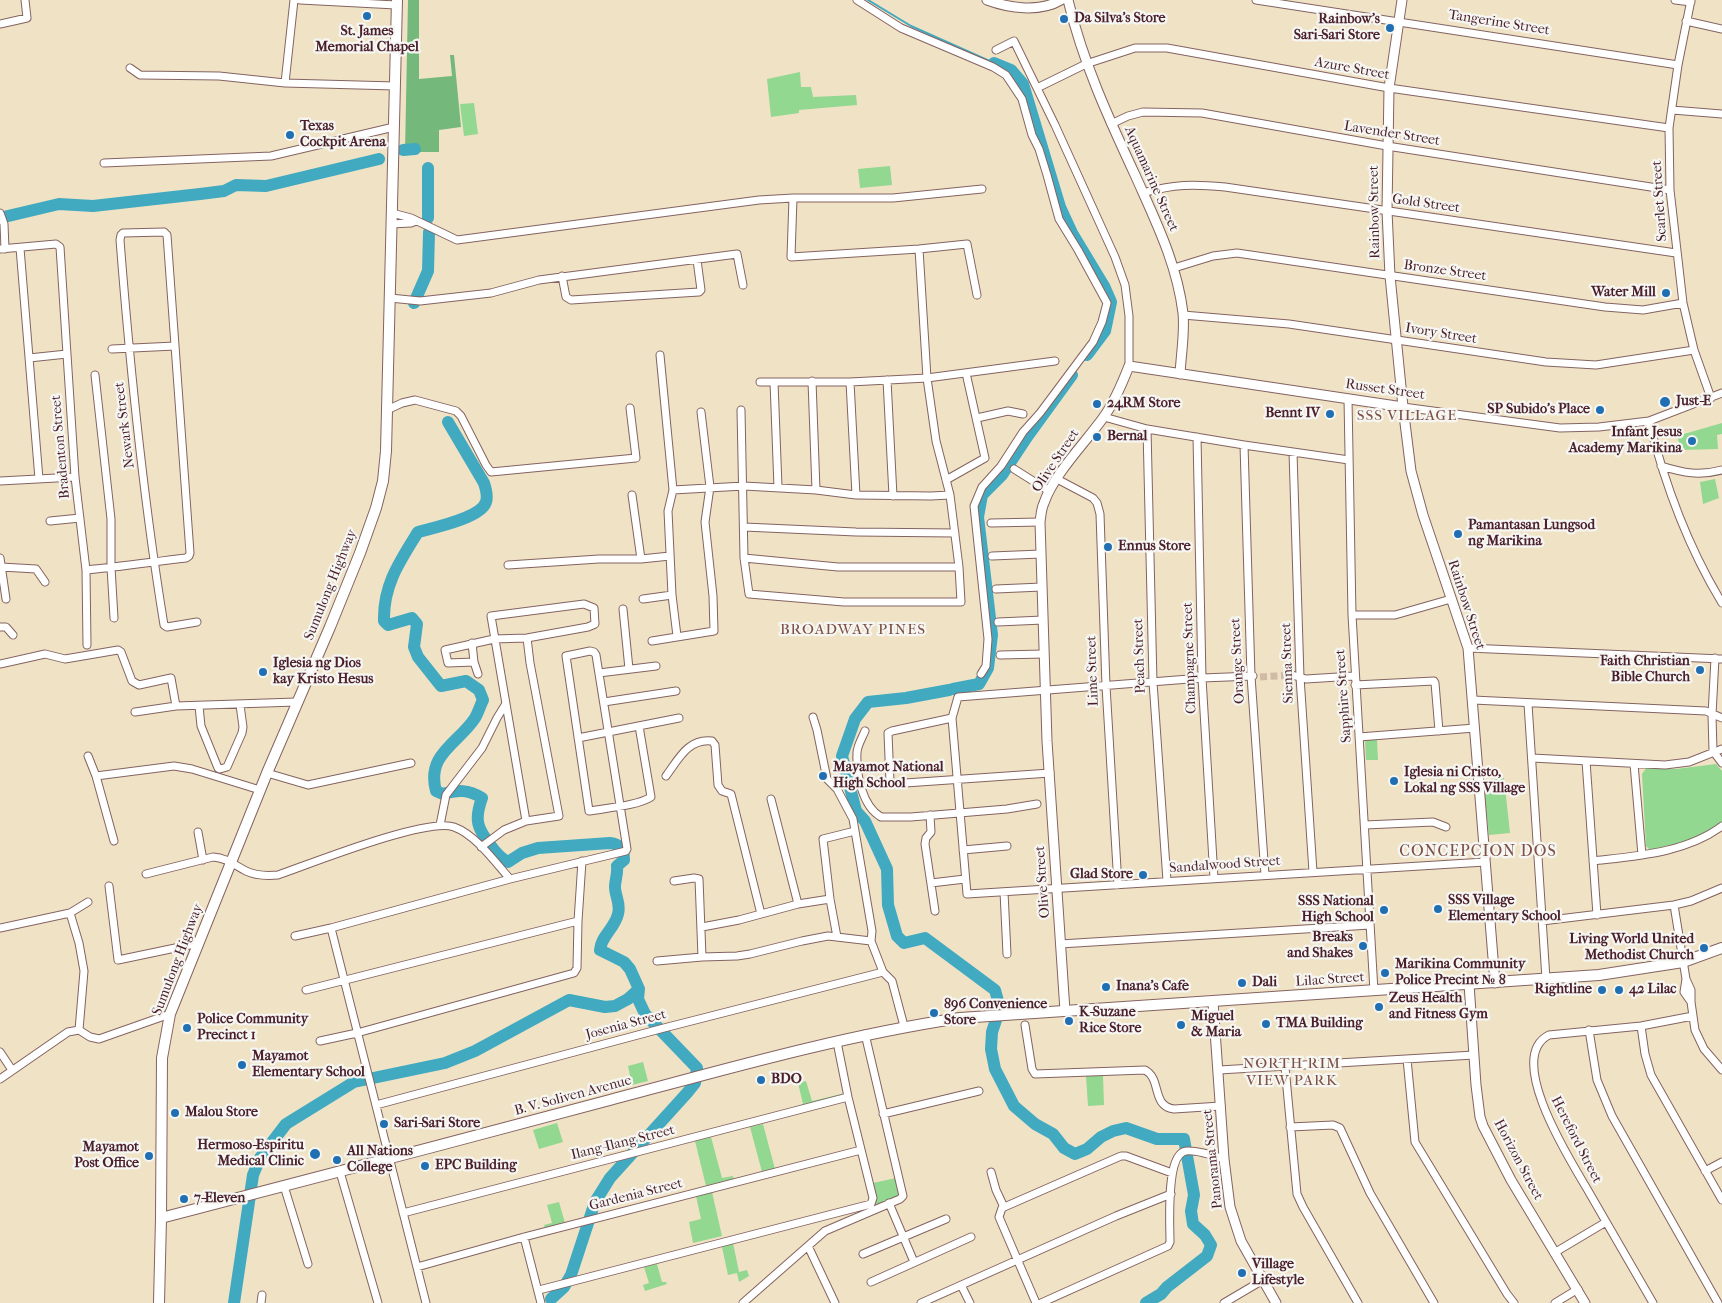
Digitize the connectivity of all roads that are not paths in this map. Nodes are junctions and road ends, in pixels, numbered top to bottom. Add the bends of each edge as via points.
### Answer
1 (25, 0) edge
2 (294, 0) edge
3 (300, 0) edge
4 (857, 0) edge
5 (987, 0) edge
6 (1061, 0) edge
7 (1068, 0) edge
8 (1256, 0) edge
9 (1402, 0) edge
10 (1676, 0) edge
11 (1691, 1) edge
12 (397, 3) edge
13 (1686, 21) junction
14 (1398, 22) junction
15 (0, 24) edge
16 (1722, 29) edge
17 (996, 50) dead end
18 (1086, 64) junction
19 (1678, 65) junction
20 (130, 68) dead end
21 (285, 83) junction
22 (395, 86) junction
23 (1037, 88) junction
24 (1389, 88) junction
25 (1672, 110) junction
26 (1722, 114) edge
27 (1111, 124) junction
28 (394, 127) junction
29 (1669, 128) junction
30 (1388, 146) junction
31 (104, 163) dead end
32 (982, 188) dead end
33 (1670, 190) junction
34 (1143, 193) junction
35 (793, 198) junction
36 (1387, 211) junction
37 (1, 214) edge
38 (392, 218) junction
39 (20, 248) junction
40 (2, 249) edge
41 (919, 249) junction
42 (1676, 253) junction
43 (697, 260) junction
44 (1174, 268) junction
45 (562, 276) junction
46 (1390, 276) junction
47 (743, 284) dead end
48 (977, 295) dead end
49 (390, 298) junction
50 (1683, 303) junction
51 (1184, 315) junction
52 (1396, 339) junction
53 (175, 346) junction
54 (128, 348) junction
55 (112, 349) dead end
56 (1694, 350) junction
57 (66, 354) junction
58 (660, 355) dead end
59 (29, 358) junction
60 (1055, 361) dead end
61 (1128, 366) junction
62 (966, 373) junction
63 (94, 374) dead end
64 (1180, 374) junction
65 (927, 378) junction
66 (887, 380) junction
67 (812, 381) junction
68 (760, 382) dead end
69 (774, 382) junction
70 (850, 382) junction
71 (1722, 393) edge
72 (1711, 398) junction
73 (1348, 399) junction
74 (1403, 407) junction
75 (630, 408) dead end
76 (387, 410) junction
77 (741, 410) dead end
78 (701, 412) dead end
79 (1023, 414) dead end
80 (1104, 416) junction
81 (976, 418) junction
82 (1649, 421) junction
83 (1147, 429) junction
84 (1197, 437) junction
85 (1244, 445) junction
86 (1293, 452) junction
87 (1348, 460) junction
88 (1661, 466) junction
89 (1014, 469) dead end
90 (1722, 470) edge
91 (75, 476) junction
92 (39, 479) junction
93 (1057, 479) junction
94 (946, 480) junction
95 (0, 481) edge
96 (744, 486) junction
97 (710, 487) junction
98 (778, 487) junction
99 (673, 490) junction
100 (816, 490) junction
101 (1049, 491) junction
102 (632, 495) dead end
103 (856, 495) junction
104 (950, 495) junction
105 (893, 496) junction
106 (80, 518) junction
107 (50, 521) dead end
108 (1040, 522) junction
109 (991, 523) dead end
110 (744, 527) junction
111 (955, 532) junction
112 (1041, 554) junction
113 (670, 556) junction
114 (992, 556) dead end
115 (0, 558) edge
116 (744, 558) junction
117 (641, 559) junction
118 (154, 562) junction
119 (508, 565) dead end
120 (1, 567) edge
121 (111, 567) junction
122 (959, 567) junction
123 (86, 570) junction
124 (45, 582) dead end
125 (1042, 587) junction
126 (996, 589) dead end
127 (672, 595) junction
128 (6, 599) dead end
129 (643, 599) dead end
130 (1451, 600) junction
131 (1722, 603) edge
132 (623, 608) dead end
133 (1352, 615) junction
134 (114, 618) dead end
135 (1043, 620) junction
136 (197, 622) dead end
137 (998, 622) dead end
138 (0, 627) edge
139 (13, 635) dead end
140 (677, 636) junction
141 (527, 638) junction
142 (494, 639) junction
143 (652, 640) dead end
144 (472, 643) junction
145 (87, 645) dead end
146 (1468, 648) junction
147 (1044, 654) junction
148 (1000, 655) dead end
149 (1718, 658) edge
150 (474, 662) junction
151 (0, 664) edge
152 (656, 666) dead end
153 (629, 669) junction
154 (599, 672) junction
155 (478, 674) dead end
156 (981, 674) dead end
157 (1292, 675) tunnel mouth
158 (1252, 676) junction
159 (1354, 676) junction
160 (1300, 677) junction
161 (1202, 678) junction
162 (1153, 682) junction
163 (1355, 685) junction
164 (1106, 686) junction
165 (1045, 689) junction
166 (1713, 689) junction
167 (1722, 689) edge
168 (676, 691) dead end
169 (1473, 700) junction
170 (296, 702) junction
171 (604, 702) junction
172 (240, 704) junction
173 (1528, 704) junction
174 (505, 705) junction
175 (176, 706) junction
176 (199, 706) junction
177 (135, 712) dead end
178 (1712, 715) junction
179 (679, 718) dead end
180 (813, 718) dead end
181 (952, 718) junction
182 (1722, 718) edge
183 (639, 726) junction
184 (1475, 728) junction
185 (865, 731) dead end
186 (1439, 731) junction
187 (608, 732) junction
188 (1360, 737) junction
189 (578, 738) junction
190 (1722, 749) edge
191 (1713, 752) junction
192 (88, 756) dead end
193 (1532, 758) junction
194 (1586, 762) junction
195 (1722, 763) edge
196 (411, 764) dead end
197 (1634, 764) junction
198 (267, 773) junction
199 (1050, 773) junction
200 (96, 776) junction
201 (666, 776) dead end
202 (958, 779) junction
203 (260, 790) junction
204 (772, 799) dead end
205 (1037, 804) dead end
206 (619, 806) junction
207 (960, 812) junction
208 (930, 815) junction
209 (526, 821) junction
210 (440, 825) junction
211 (1365, 825) junction
212 (1722, 826) edge
213 (1446, 828) dead end
214 (855, 831) junction
215 (198, 832) dead end
216 (114, 841) dead end
217 (486, 844) junction
218 (1007, 846) dead end
219 (963, 850) junction
220 (1642, 855) junction
221 (203, 860) junction
222 (582, 861) junction
223 (231, 862) junction
224 (1485, 862) junction
225 (1593, 862) junction
226 (1367, 869) junction
227 (1313, 872) junction
228 (146, 874) dead end
229 (1264, 875) junction
230 (1214, 878) junction
231 (510, 879) junction
232 (965, 879) junction
233 (674, 881) dead end
234 (1167, 881) junction
235 (931, 883) junction
236 (1118, 885) junction
237 (109, 886) dead end
238 (1057, 888) junction
239 (1722, 888) edge
240 (1004, 892) junction
241 (830, 900) junction
242 (88, 902) dead end
243 (798, 904) junction
244 (1674, 905) junction
245 (936, 911) dead end
246 (70, 913) junction
247 (761, 914) junction
248 (1597, 916) junction
249 (578, 921) junction
250 (1542, 921) junction
251 (1370, 925) junction
252 (702, 927) junction
253 (0, 928) edge
254 (330, 928) junction
255 (295, 936) dead end
256 (837, 937) junction
257 (871, 941) junction
258 (199, 943) junction
259 (1060, 944) junction
260 (1722, 948) edge
261 (1007, 954) dead end
262 (702, 957) junction
263 (657, 961) dead end
264 (1683, 962) junction
265 (883, 972) junction
266 (1546, 979) junction
267 (344, 980) junction
268 (1494, 983) junction
269 (1469, 984) junction
270 (306, 990) dead end
271 (1374, 991) junction
272 (1213, 1002) junction
273 (1065, 1011) junction
274 (170, 1014) junction
275 (996, 1016) joint
276 (1693, 1016) junction
277 (1025, 1025) dead end
278 (904, 1026) junction
279 (1641, 1026) junction
280 (79, 1030) junction
281 (1589, 1030) junction
282 (357, 1033) junction
283 (865, 1034) junction
284 (320, 1041) dead end
285 (837, 1042) junction
286 (0, 1052) edge
287 (1474, 1055) junction
288 (1407, 1059) junction
289 (1285, 1067) junction
290 (12, 1070) junction
291 (1219, 1070) junction
292 (1722, 1070) edge
293 (0, 1079) edge
294 (979, 1090) dead end
295 (848, 1097) junction
296 (376, 1105) junction
297 (1221, 1106) junction
298 (882, 1114) junction
299 (1290, 1127) junction
300 (861, 1150) junction
301 (389, 1159) junction
302 (1224, 1159) junction
303 (1722, 1162) edge
304 (1705, 1171) junction
305 (340, 1172) junction
306 (991, 1172) dead end
307 (1172, 1173) junction
308 (284, 1186) junction
309 (1171, 1194) junction
310 (1722, 1200) edge
311 (890, 1204) junction
312 (1002, 1209) junction
313 (404, 1213) junction
314 (161, 1218) junction
315 (946, 1219) dead end
316 (1606, 1222) junction
317 (903, 1236) junction
318 (524, 1237) junction
319 (971, 1237) dead end
320 (808, 1246) junction
321 (1554, 1253) junction
322 (863, 1254) dead end
323 (1017, 1260) junction
324 (914, 1262) junction
325 (308, 1264) dead end
326 (417, 1267) junction
327 (1263, 1280) junction
328 (871, 1282) dead end
329 (961, 1285) junction
330 (1578, 1289) junction
331 (539, 1290) junction
332 (541, 1302) edge
333 (159, 1303) edge
334 (378, 1303) edge
335 (426, 1303) edge
336 (743, 1303) edge
337 (835, 1303) edge
338 (921, 1303) edge
339 (970, 1303) edge
340 (1036, 1303) edge
341 (1042, 1303) edge
342 (1224, 1303) edge
343 (1276, 1303) edge
344 (1358, 1303) edge
345 (1434, 1303) edge
346 (1514, 1303) edge
347 (1555, 1303) edge
348 (1585, 1303) edge
349 (1653, 1303) edge
350 (1718, 1303) edge

1 - 15 street via 28,18
2 - 21 street
3 - 12 street
4 - 156 street via 901,28 1006,75 1022,99 1059,219 1107,303 1093,342 982,487 974,506 988,639 986,666
5 - 6 street via 1008,7 1030,8
7 - 18 street, Aquamarine Street
8 - 14 street, Tangerine Street
9 - 14 street, Rainbow Street
10 - 11 street
11 - 13 street, Scarlet Street
12 - 22 main road, Sumulong Highway
13 - 16 street
13 - 19 street, Scarlet Street
14 - 19 street, Tangerine Street
14 - 24 street, Rainbow Street
17 - 23 street, Olive Street via 1014,41
18 - 23 street, Azure Street
18 - 24 street, Azure Street via 1135,48 1167,48
18 - 27 street, Aquamarine Street
19 - 25 street, Scarlet Street
20 - 21 street via 140,75 218,76
21 - 22 street
22 - 28 main road, Sumulong Highway
23 - 61 street, Olive Street via 1125,285 1129,316
24 - 29 street, Azure Street
24 - 30 street, Rainbow Street
25 - 26 street
25 - 29 street, Scarlet Street
27 - 30 street, Lavender Street via 1144,112 1202,113
27 - 34 street, Aquamarine Street
28 - 31 street via 271,156
28 - 38 main road, Sumulong Highway
29 - 33 street, Scarlet Street
30 - 33 street, Lavender Street
30 - 36 street, Rainbow Street
32 - 35 street via 892,198
33 - 42 street, Scarlet Street
34 - 36 street, Gold Street via 1167,186 1199,185
34 - 44 street, Aquamarine Street
35 - 38 street via 457,240 411,218
35 - 41 street via 791,257
36 - 42 street, Gold Street
36 - 46 street, Rainbow Street
37 - 40 street via 4,224
38 - 49 main road, Sumulong Highway
39 - 40 street
39 - 57 street, Bradenton Street via 56,244 60,247
39 - 59 street
41 - 48 street via 967,244
41 - 65 street
42 - 50 street, Scarlet Street
43 - 45 street
43 - 45 street via 699,292 571,300 566,297
43 - 47 street via 737,254
44 - 46 street, Bronze Street via 1213,256 1237,253
44 - 51 street, Aquamarine Street
45 - 49 street via 512,286 491,294 420,301
46 - 50 street, Bronze Street via 1605,307 1644,310
46 - 52 street, Rainbow Street
49 - 76 main road, Sumulong Highway
50 - 56 street, Scarlet Street
51 - 52 street, Ivory Street via 1289,324
51 - 64 street, Aquamarine Street
52 - 56 street, Ivory Street via 1546,362 1596,365
52 - 74 street, Rainbow Street
53 - 54 street
53 - 54 street, Newark Street via 167,235 164,232 123,233 120,240
53 - 118 street via 190,553 186,558
54 - 55 street
54 - 118 street, Newark Street
56 - 72 street, Scarlet Street
57 - 59 street
57 - 91 street, Bradenton Street
58 - 99 street
59 - 92 street
60 - 62 street
61 - 64 street, Russet Street
61 - 80 street, Olive Street
62 - 65 street
62 - 81 street
63 - 121 street via 111,519
64 - 73 street, Russet Street
65 - 66 street
65 - 94 street via 936,441
66 - 70 street
66 - 105 street
67 - 69 street
67 - 70 street
67 - 100 street
68 - 69 street
69 - 98 street
70 - 103 street
71 - 72 street, Russet Street
72 - 82 street, Russet Street
73 - 74 street, Russet Street
73 - 87 street, Sapphire Street
74 - 82 street, Russet Street via 1560,428
74 - 130 street, Rainbow Street via 1411,471
75 - 76 street via 636,458 492,472 456,412 415,400
76 - 170 main road, Sumulong Highway via 383,481 376,508 330,627
77 - 96 street
78 - 97 street
79 - 81 street via 1008,411
80 - 83 street
80 - 93 street, Olive Street
81 - 94 street via 985,458
82 - 88 street
83 - 84 street
83 - 162 street, Peach Street
84 - 85 street
84 - 161 street, Champagne Street
85 - 86 street
85 - 158 street, Orange Street
86 - 87 street
86 - 160 street, Sienna Street
87 - 133 street, Sapphire Street
88 - 90 street via 1688,474
88 - 131 street via 1700,565
89 - 101 street
91 - 92 street
91 - 106 street, Bradenton Street
92 - 95 street
93 - 101 street, Olive Street
93 - 164 street, Lime Street via 1093,498 1100,514
94 - 104 street
96 - 97 street
96 - 98 street
96 - 110 street
97 - 99 street
97 - 140 street via 705,522 714,632
98 - 100 street
99 - 113 street via 668,511
100 - 103 street
101 - 108 street, Olive Street
102 - 117 street
103 - 105 street
104 - 105 street
104 - 111 street
106 - 107 street
106 - 123 street, Bradenton Street
108 - 109 street
108 - 112 street, Olive Street
110 - 111 street
110 - 116 street
111 - 122 street
112 - 114 street
112 - 125 street, Olive Street
113 - 117 street
113 - 127 street
115 - 120 street
116 - 122 street via 838,568
116 - 122 street via 749,594 844,602 961,602
117 - 119 street
118 - 121 street
118 - 136 street, Newark Street via 165,626
120 - 124 street via 36,569
120 - 128 street
121 - 123 street
121 - 134 street
123 - 145 street, Bradenton Street
125 - 126 street
125 - 135 street, Olive Street
127 - 129 street
127 - 140 street
130 - 133 street via 1395,614
130 - 146 street, Rainbow Street
132 - 153 street
133 - 159 street, Sapphire Street
135 - 137 street
135 - 147 street, Olive Street
138 - 139 street via 6,626
140 - 143 street
141 - 142 street
141 - 142 street via 592,626 596,620 594,608 584,604 491,616
141 - 209 street via 559,816
142 - 144 street
142 - 174 street
144 - 150 street
144 - 150 street via 445,650 448,663
146 - 149 street
146 - 169 street, Rainbow Street
147 - 148 street
147 - 165 street, Olive Street
149 - 166 street
150 - 155 street
151 - 175 street via 45,654 65,659 118,650 136,684 171,678
152 - 153 street
153 - 154 street
154 - 171 street
154 - 189 street via 594,652 566,656
157 - 160 street
158 - 161 street
158 - 229 street, Orange Street
159 - 160 street
159 - 163 street, Sapphire Street
160 - 227 street, Sienna Street
161 - 162 street
161 - 230 street, Champagne Street
162 - 164 street
162 - 234 street, Peach Street
163 - 186 street via 1434,681
163 - 188 street, Sapphire Street
164 - 165 street
164 - 236 street, Lime Street
165 - 181 street via 958,696
165 - 199 street, Olive Street
166 - 167 street
166 - 178 street
168 - 171 street
169 - 173 street
169 - 184 street, Rainbow Street
170 - 172 street
170 - 198 main road, Sumulong Highway
171 - 187 street
172 - 176 street
172 - 176 street via 242,733 226,769 218,768 201,726
173 - 178 street via 1706,711
173 - 193 street
174 - 209 street
174 - 210 street via 482,748 446,795
175 - 176 street
175 - 177 street
178 - 182 street
178 - 191 street
179 - 183 street
180 - 214 street via 827,779 837,789 853,819
181 - 202 street
181 - 202 street via 888,733 890,782
183 - 187 street
183 - 206 street via 651,795 649,799
184 - 186 street
184 - 224 street, Rainbow Street
185 - 208 street via 857,752 859,780 874,812 891,818
186 - 188 street
187 - 189 street
187 - 206 street
188 - 211 street, Sapphire Street
189 - 206 street via 589,811
190 - 191 street
191 - 195 street
191 - 197 street via 1676,764
192 - 200 street
193 - 194 street
193 - 250 street
194 - 197 street
194 - 225 street
196 - 198 street via 308,785
197 - 220 street
198 - 203 main road, Sumulong Highway
199 - 202 street
199 - 238 street, Olive Street
200 - 203 street via 174,766
200 - 216 street
201 - 247 street via 689,745 707,740 715,745 718,785 722,791 731,794
202 - 207 street
203 - 223 main road, Sumulong Highway
204 - 243 street
205 - 207 street
206 - 222 street via 624,852
207 - 208 street
207 - 219 street
208 - 235 street via 931,832 925,844
209 - 217 street via 504,830
210 - 217 street via 452,826
210 - 223 street via 409,831 278,876 246,872
211 - 213 street via 1433,822
211 - 226 street, Sapphire Street
212 - 220 street via 1692,843
214 - 241 street via 823,839
214 - 257 street
215 - 221 street
217 - 231 street
218 - 219 street
219 - 232 street
220 - 225 street
221 - 223 street via 212,857
221 - 228 street
222 - 231 street
222 - 249 street
223 - 258 main road, Sumulong Highway
224 - 226 street, Sandalwood Street
224 - 268 street, Rainbow Street
225 - 248 street
226 - 227 street, Sandalwood Street
226 - 251 street, Sapphire Street
227 - 229 street, Sandalwood Street
229 - 230 street, Sandalwood Street
230 - 234 street, Sandalwood Street
231 - 254 street
232 - 235 street
232 - 240 street, Sandalwood Street via 967,894
233 - 252 street via 698,878
234 - 236 street, Sandalwood Street
235 - 245 street
236 - 238 street, Sandalwood Street
237 - 258 street via 118,960
238 - 240 street, Sandalwood Street
238 - 259 street, Olive Street
239 - 244 street
240 - 261 street
241 - 243 street
241 - 256 street
242 - 246 street
243 - 247 street
244 - 248 street
244 - 264 street
246 - 253 street
246 - 280 street via 84,971
247 - 252 street
248 - 250 street
249 - 267 street
249 - 282 street via 574,973
250 - 266 street
251 - 259 street
251 - 271 street, Sapphire Street
252 - 262 street
254 - 255 street
254 - 267 street
256 - 257 street
256 - 262 street via 828,936 737,956
257 - 265 street
258 - 274 main road, Sumulong Highway
259 - 273 street, Olive Street
260 - 264 main road, Lilac Street
262 - 263 street
264 - 266 main road, Lilac Street via 1599,975
264 - 276 street via 1691,988
265 - 278 street via 892,981
265 - 296 street, Josenia Street
266 - 268 main road, Lilac Street
267 - 270 street
267 - 282 street
268 - 269 main road, Lilac Street
269 - 271 main road, Lilac Street
269 - 287 street, Horizon Street
271 - 272 main road, Lilac Street
272 - 273 main road, Lilac Street
272 - 291 street, Panorama Street
273 - 275 main road, Lilac Street
274 - 280 street via 99,1039
274 - 314 main road, Sumulong Highway via 162,1058
275 - 278 main road, B. V. Soliven Avenue
276 - 279 street, Hereford Street
276 - 292 street via 1695,1030 1704,1049
277 - 297 street via 1035,1074 1145,1070 1152,1075 1160,1101 1167,1107
278 - 283 main road, B. V. Soliven Avenue
279 - 281 street, Hereford Street
279 - 304 street via 1651,1075
280 - 290 street via 68,1032
281 - 316 street, Hereford Street via 1555,1033 1542,1038 1536,1048 1534,1064 1539,1094 1555,1132
281 - 350 street via 1597,1080 1612,1116
282 - 284 street
282 - 296 street
283 - 285 main road, B. V. Soliven Avenue
283 - 298 street
285 - 295 street
285 - 301 main road, B. V. Soliven Avenue
286 - 290 street
287 - 288 street
287 - 321 street, Horizon Street via 1483,1126
288 - 289 street
288 - 346 street via 1415,1142
289 - 291 street
289 - 299 street
290 - 293 street
291 - 297 street, Panorama Street
294 - 298 street
295 - 300 street
295 - 313 street, Ilang-Ilang Street
296 - 301 street
297 - 302 street, Panorama Street
298 - 311 street via 903,1193 902,1198
299 - 344 street via 1298,1194
299 - 345 street via 1333,1125 1340,1128 1370,1193
300 - 318 street, Gardenia Street
300 - 331 street via 870,1205
301 - 305 main road, B. V. Soliven Avenue
301 - 313 street
302 - 307 street via 1184,1151 1177,1157
302 - 327 street, Panorama Street via 1235,1225
303 - 304 street
304 - 310 street
305 - 308 main road, B. V. Soliven Avenue
305 - 334 street
306 - 312 street
307 - 309 street
307 - 312 street via 1120,1156
308 - 314 main road, B. V. Soliven Avenue
308 - 325 street
309 - 323 street
309 - 341 street via 1168,1246
311 - 317 street
311 - 320 street via 830,1228
312 - 323 street via 999,1217
313 - 326 street
314 - 333 main road, Sumulong Highway
315 - 317 street
316 - 321 street
316 - 349 street, Hereford Street
317 - 322 street
317 - 324 street
318 - 326 street, Gardenia Street
318 - 331 street
319 - 324 street
320 - 336 street
320 - 337 street
321 - 330 street, Horizon Street
323 - 329 street
323 - 340 street
324 - 328 street
326 - 335 street
327 - 342 street
327 - 343 street, Panorama Street
329 - 338 street
329 - 339 street
330 - 347 street
330 - 348 street, Horizon Street
331 - 332 street

